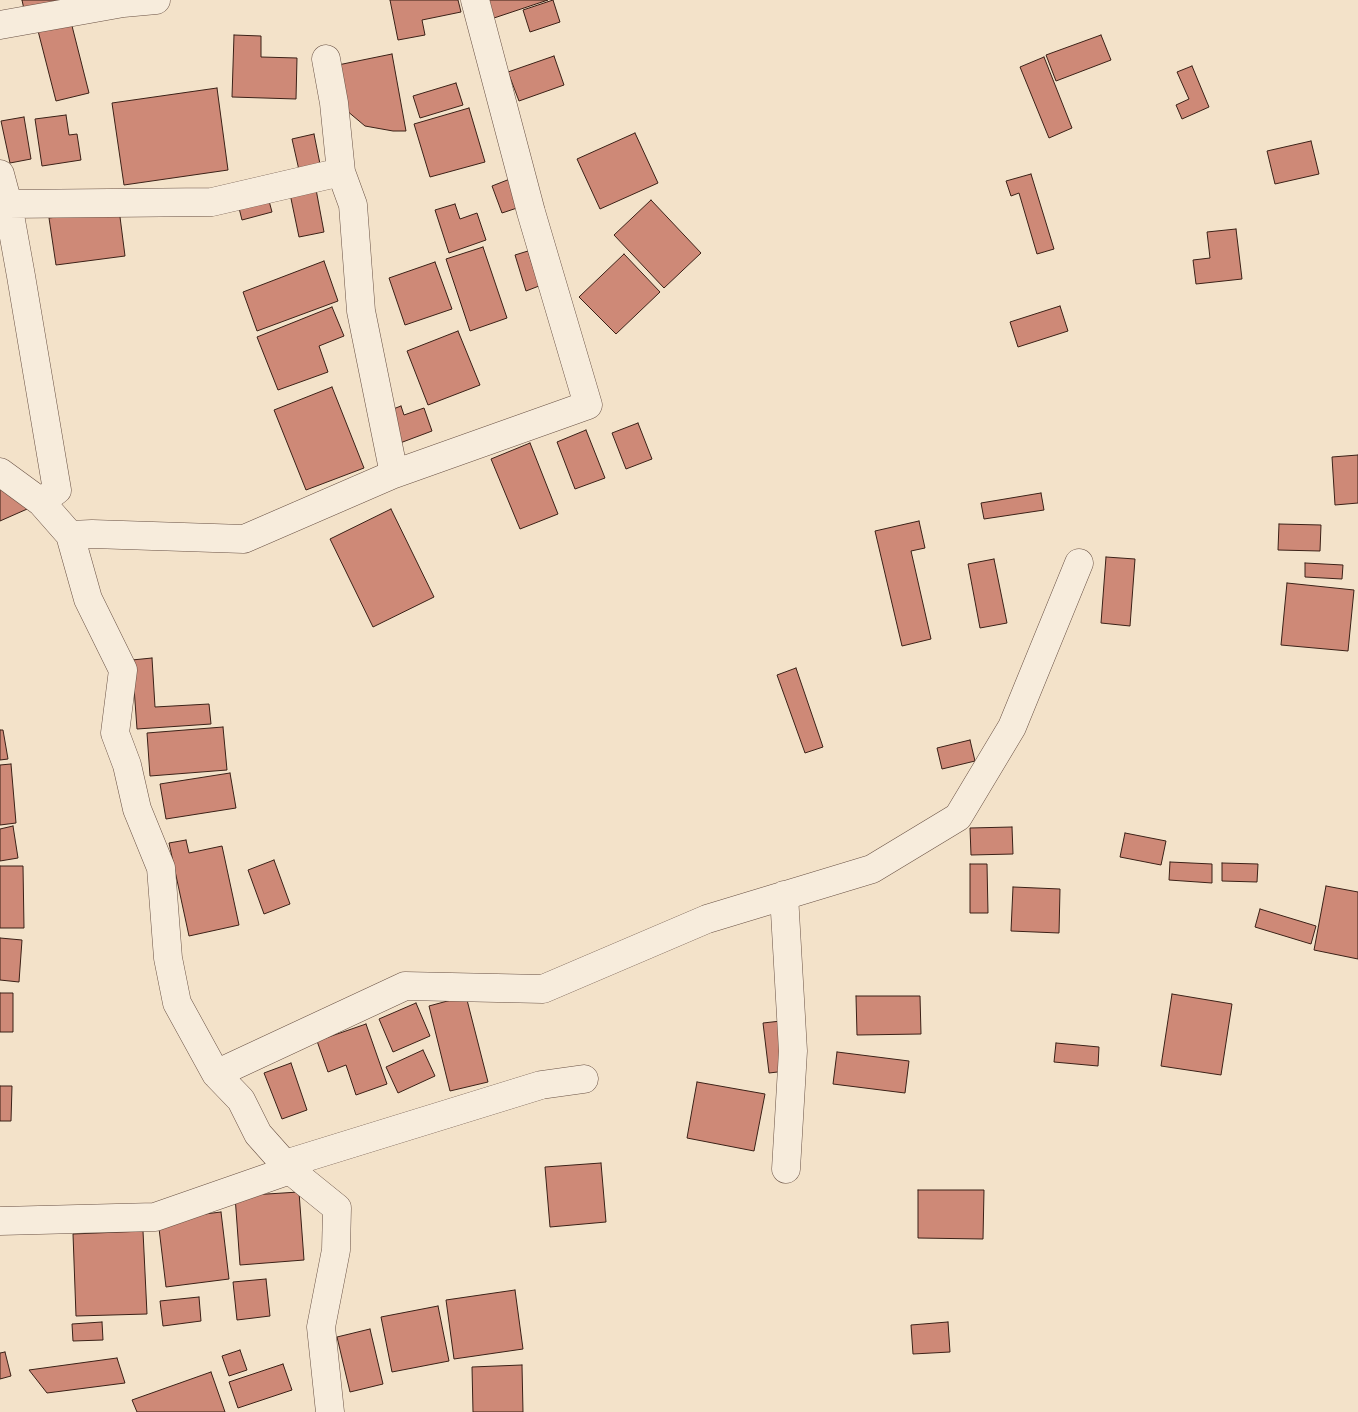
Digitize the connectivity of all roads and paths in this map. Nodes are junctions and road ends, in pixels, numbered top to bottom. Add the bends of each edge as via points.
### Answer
1 (156, 0) edge
2 (475, 0) edge
3 (0, 25) edge
4 (326, 59) dead end
5 (341, 172) junction
6 (0, 174) edge
7 (4, 203) edge
8 (0, 472) edge
9 (394, 474) junction
10 (41, 502) junction
11 (70, 535) junction
12 (1079, 563) dead end
13 (784, 896) junction
14 (216, 1074) junction
15 (584, 1079) dead end
16 (287, 1167) junction
17 (786, 1169) dead end
18 (0, 1221) edge
19 (330, 1412) edge

1 - 3 street
2 - 9 street via 531,212 588,405
4 - 5 street
5 - 7 street via 212,202
5 - 9 street via 353,204 361,311
6 - 7 street
7 - 10 street via 57,490
8 - 10 street
9 - 11 street via 244,539
10 - 11 street
11 - 14 street via 88,598 123,670 115,733 127,765 137,809 161,868 168,958 177,1003
12 - 13 street via 1012,727 958,817 872,869
13 - 14 street via 707,918 543,989 405,986
13 - 17 street via 793,1051
14 - 16 street via 241,1100 258,1134
15 - 16 street via 541,1085
16 - 18 street via 155,1217
16 - 19 street via 337,1208 336,1250 321,1327

